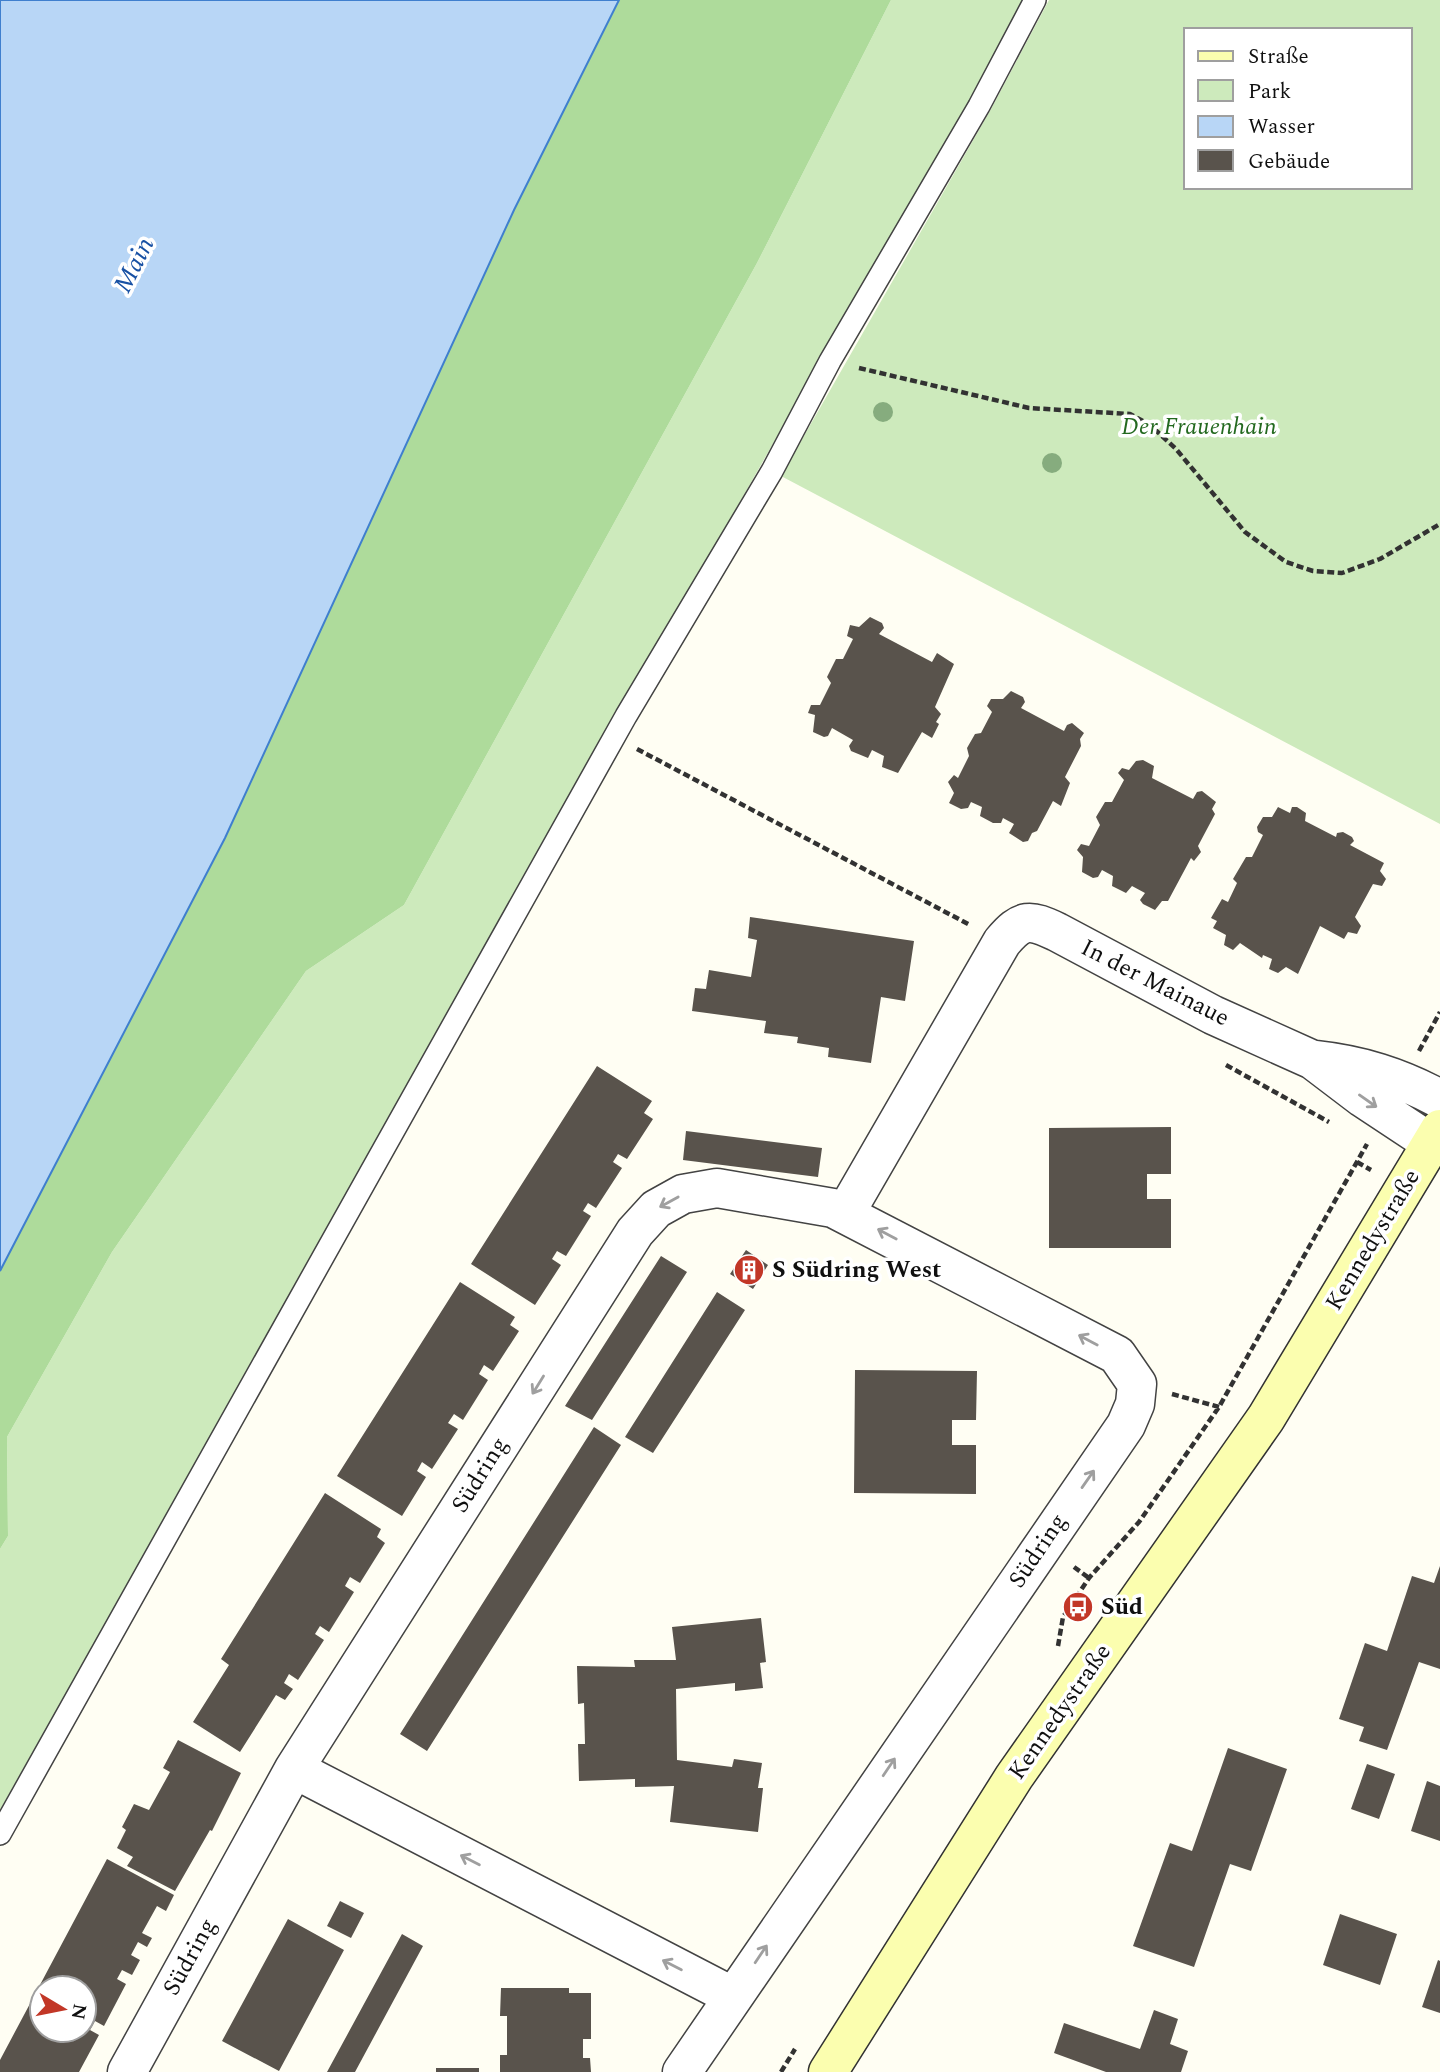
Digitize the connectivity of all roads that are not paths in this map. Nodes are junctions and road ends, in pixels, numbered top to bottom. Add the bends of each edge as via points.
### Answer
1 (1035, 0) edge
2 (1313, 1060) junction
3 (1440, 1099) edge
4 (1436, 1136) edge
5 (846, 1212) junction
6 (294, 1769) junction
7 (0, 1834) edge
8 (732, 1996) junction
9 (127, 2072) edge
10 (682, 2072) edge
11 (828, 2072) edge

1 - 7 lane via 772,471 615,736
2 - 3 street, In der Mainaue via 1356,1065 1404,1080
2 -> 4 street, In der Mainaue via 1385,1113
2 - 5 street, In der Mainaue via 1201,1009 1036,922 1024,923 1002,942
4 - 11 main road, Kennedystraße via 1266,1418 1014,1777
5 -> 6 street, Südring via 717,1188 683,1194 656,1209 635,1232
8 -> 5 street, Südring via 1126,1425 1135,1404 1137,1384 1117,1355
8 -> 6 street
6 - 9 street, Südring
8 - 10 street, Südring

